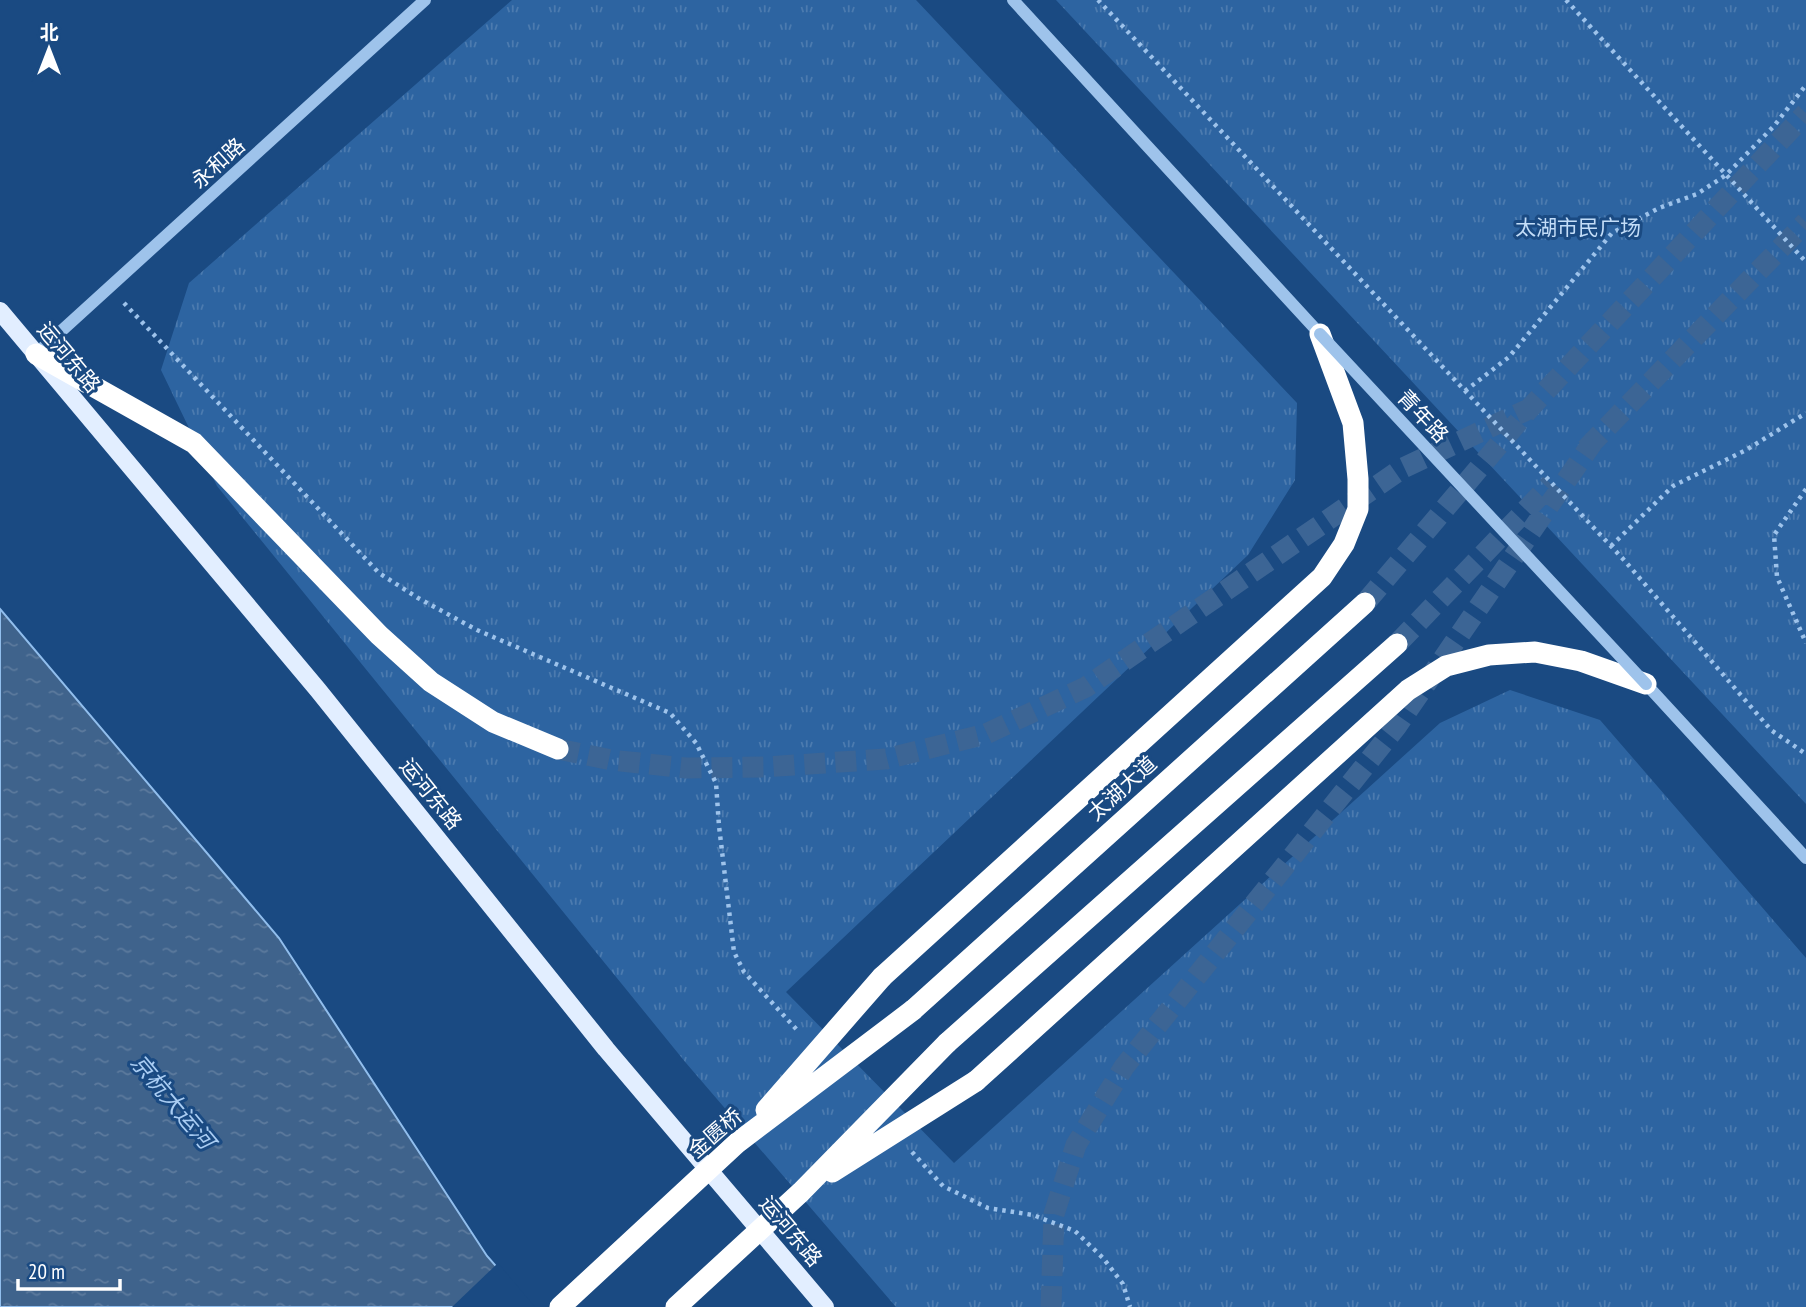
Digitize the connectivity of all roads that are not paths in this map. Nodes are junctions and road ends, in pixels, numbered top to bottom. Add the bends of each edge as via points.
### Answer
1 (425, 0) edge
2 (1013, 0) edge
3 (0, 311) edge
4 (1320, 334) junction
5 (36, 354) junction
6 (1365, 603) tunnel mouth
7 (1397, 644) tunnel mouth
8 (1646, 684) junction
9 (558, 748) tunnel mouth
10 (1806, 858) edge
11 (913, 1010) joint
12 (737, 1143) junction
13 (801, 1192) junction
14 (561, 1307) edge
15 (676, 1307) edge
16 (825, 1307) edge

1 - 5 street, 永和路
2 - 4 street, 青年路
3 - 5 main road, 运河东路
4 - 8 street, 青年路, bridge
4 - 12 highway, bridge via 1353,423 1358,479 1358,509 1322,577 882,977
5 - 9 highway via 194,443 379,635 431,682 493,722
5 - 16 main road, 运河东路 via 318,690 606,1049
6 - 11 highway, 太湖大道
7 - 13 highway, bridge via 947,1043
8 - 10 street, 青年路
8 - 13 highway, bridge via 1581,661 1535,652 1489,655 1446,666 1408,690 976,1081
11 - 12 highway, 金匮桥, bridge
12 - 14 highway, 金匮桥, bridge
13 - 15 highway, bridge

